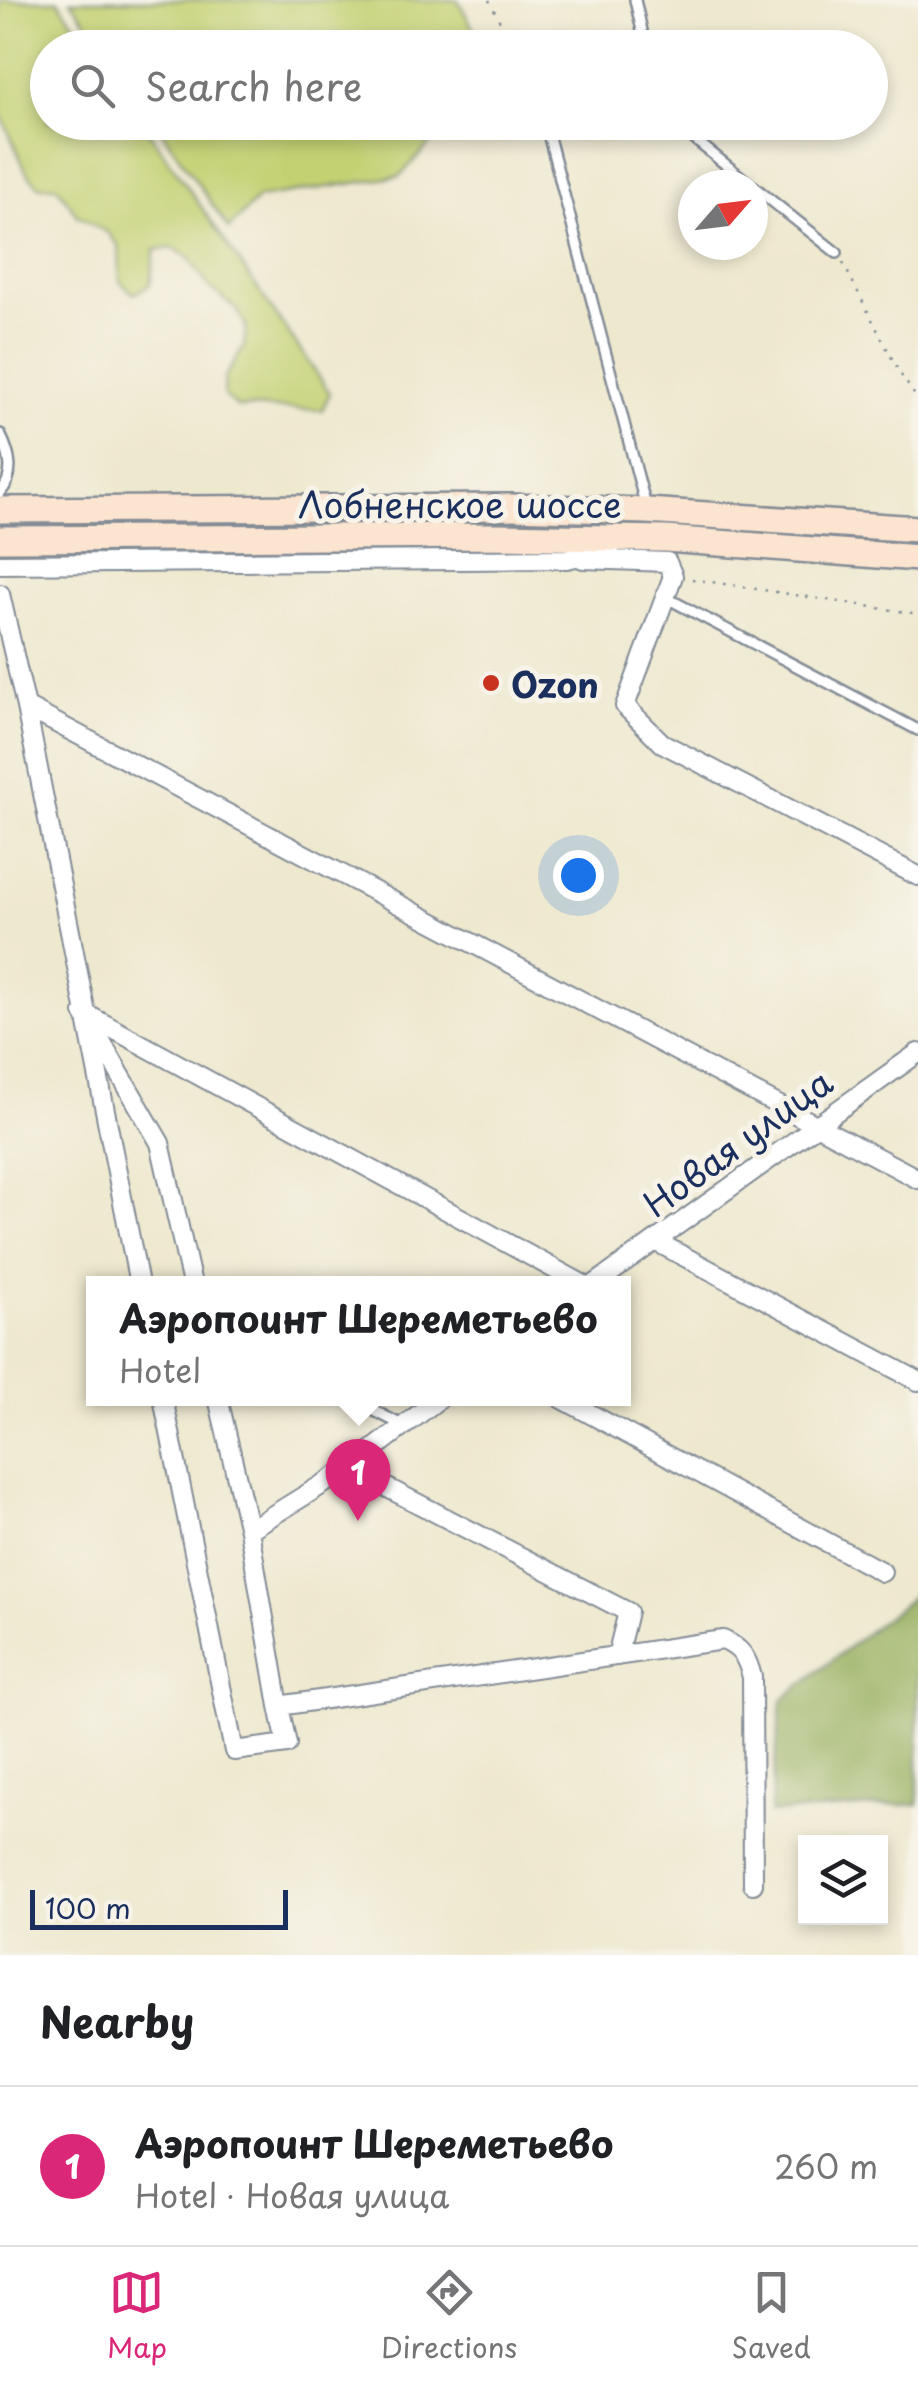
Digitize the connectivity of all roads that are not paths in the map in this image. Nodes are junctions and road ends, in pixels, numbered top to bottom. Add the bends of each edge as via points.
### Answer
1 (634, 0) edge
2 (642, 30) edge
3 (551, 140) edge
4 (694, 140) edge
5 (732, 170) edge
6 (768, 199) edge
7 (837, 253) road end
8 (0, 434) edge
9 (0, 493) edge
10 (0, 510) edge
11 (647, 510) junction
12 (918, 529) edge
13 (624, 538) junction
14 (0, 539) edge
15 (918, 558) edge
16 (568, 559) junction
17 (0, 564) edge
18 (0, 594) edge
19 (664, 597) junction
20 (26, 707) junction
21 (918, 730) edge
22 (918, 876) edge
23 (84, 1013) junction
24 (918, 1053) edge
25 (814, 1125) junction
26 (918, 1180) edge
27 (655, 1242) junction
28 (137, 1276) edge
29 (190, 1276) edge
30 (567, 1276) edge
31 (606, 1276) edge
32 (918, 1381) edge
33 (165, 1406) edge
34 (220, 1406) edge
35 (365, 1406) edge
36 (430, 1406) edge
37 (576, 1406) edge
38 (404, 1426) junction
39 (348, 1468) junction
40 (249, 1530) junction
41 (882, 1572) dead end
42 (617, 1656) junction
43 (279, 1706) junction
44 (753, 1884) dead end

1 - 2 lane
3 - 11 lane
4 - 5 lane
6 - 7 lane
8 - 9 lane via 10,468
10 - 11 main road, Лобненское шоссе
11 - 12 main road, Лобненское шоссе
13 - 14 main road, Лобненское шоссе
13 - 15 main road, Лобненское шоссе
13 - 16 street
16 - 17 street
16 - 19 street via 667,562 673,576
18 - 20 street
19 - 21 lane
19 - 22 street via 625,706 662,743
20 - 23 street
20 - 25 street
23 - 28 street
23 - 29 street via 160,1144
23 - 30 street
24 - 25 street, Новая улица
25 - 26 street
25 - 27 street, Новая улица
27 - 31 street, Новая улица
27 - 32 street
33 - 43 street via 234,1751 287,1744
34 - 40 street
35 - 38 lane
36 - 38 street
37 - 41 street
38 - 39 street
39 - 40 street
39 - 42 street via 628,1612
40 - 43 street
42 - 43 street
42 - 44 street via 722,1640 747,1659

